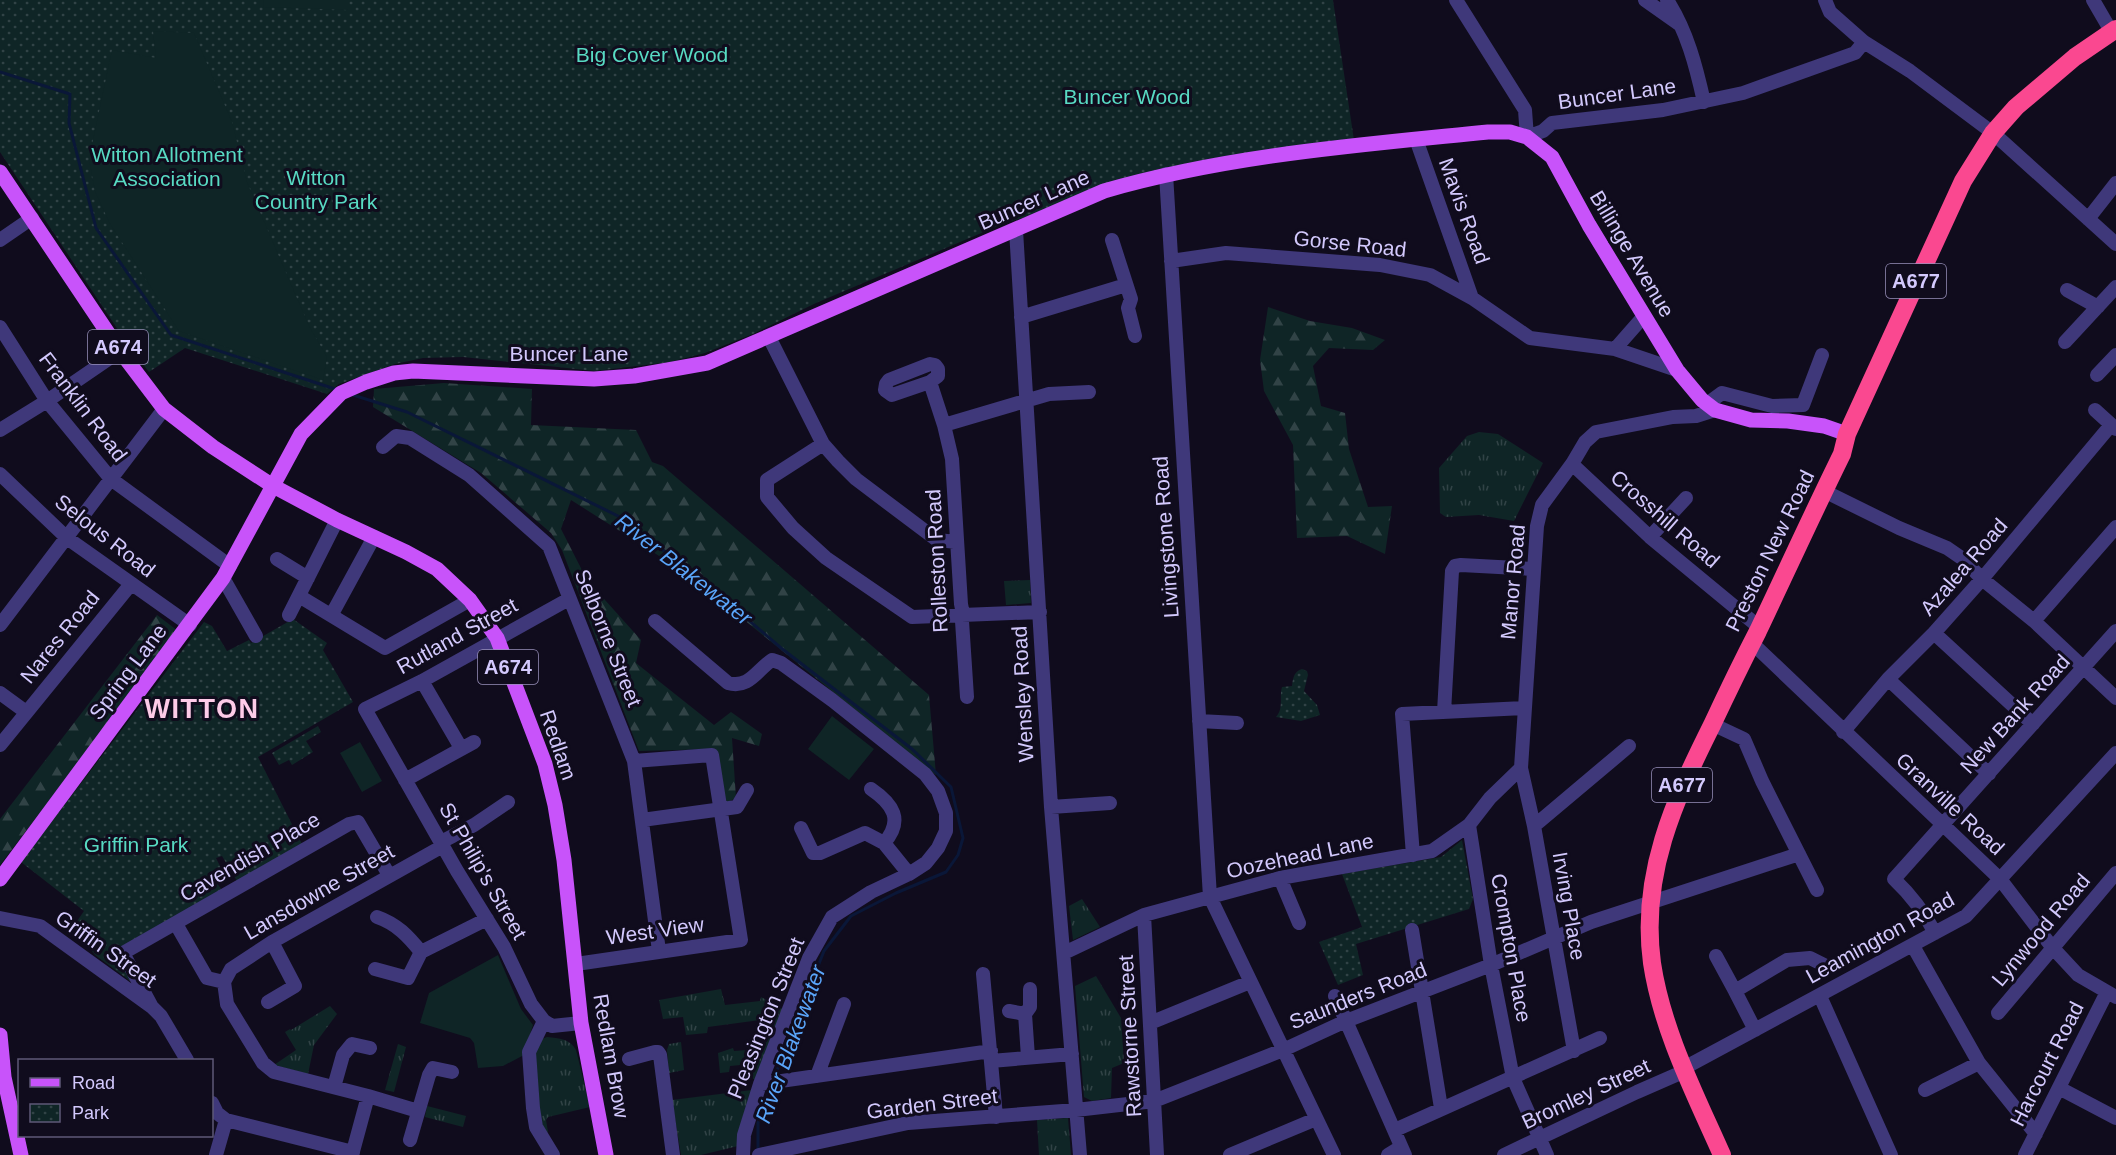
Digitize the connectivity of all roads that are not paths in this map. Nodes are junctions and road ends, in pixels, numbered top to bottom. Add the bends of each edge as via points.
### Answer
1 (1456, 0) edge
2 (1645, 0) edge
3 (1667, 0) edge
4 (1825, 0) edge
5 (2093, 0) edge
6 (1683, 27) junction
7 (2114, 30) edge
8 (1864, 42) junction
9 (1704, 102) junction
10 (1994, 133) junction
11 (1527, 137) junction
12 (1416, 140) junction
13 (0, 172) edge
14 (1166, 174) junction
15 (2116, 183) edge
16 (32, 218) junction
17 (2088, 219) junction
18 (1016, 231) junction
19 (0, 240) edge
20 (1112, 240) dead end
21 (2116, 244) edge
22 (1171, 261) junction
23 (1126, 285) junction
24 (2116, 287) edge
25 (2067, 290) dead end
26 (1472, 297) junction
27 (2098, 307) junction
28 (1644, 316) junction
29 (1021, 317) junction
30 (0, 327) edge
31 (1135, 336) dead end
32 (770, 337) junction
33 (2065, 342) dead end
34 (1615, 348) junction
35 (120, 351) junction
36 (1822, 355) dead end
37 (2116, 355) edge
38 (1677, 370) junction
39 (2097, 375) dead end
40 (930, 382) dead end
41 (1089, 392) dead end
42 (47, 401) junction
43 (1026, 401) junction
44 (1711, 407) junction
45 (164, 409) junction
46 (2095, 410) dead end
47 (942, 418) junction
48 (2114, 427) edge
49 (0, 430) edge
50 (1847, 434) junction
51 (824, 444) junction
52 (383, 447) dead end
53 (1573, 462) junction
54 (0, 474) edge
55 (111, 479) junction
56 (273, 486) junction
57 (1824, 491) junction
58 (1686, 498) dead end
59 (337, 520) junction
60 (2116, 527) edge
61 (374, 537) junction
62 (1650, 537) junction
63 (67, 538) junction
64 (957, 542) junction
65 (277, 559) dead end
66 (1533, 569) junction
67 (226, 572) junction
68 (308, 578) junction
69 (1982, 579) junction
70 (131, 584) junction
71 (299, 596) junction
72 (569, 599) junction
73 (470, 600) junction
74 (1040, 612) junction
75 (332, 614) junction
76 (963, 614) junction
77 (289, 615) dead end
78 (655, 621) dead end
79 (2034, 621) junction
80 (190, 625) junction
81 (0, 626) edge
82 (2116, 631) edge
83 (1934, 633) junction
84 (1755, 635) junction
85 (256, 636) dead end
86 (497, 638) junction
87 (2084, 668) junction
88 (1888, 679) junction
89 (422, 681) junction
90 (0, 693) edge
91 (967, 697) dead end
92 (2116, 699) edge
93 (1524, 708) junction
94 (365, 709) joint
95 (26, 712) junction
96 (1444, 712) junction
97 (1199, 722) junction
98 (1237, 723) dead end
99 (1712, 724) junction
100 (2033, 724) junction
101 (1843, 732) junction
102 (474, 742) dead end
103 (0, 745) edge
104 (1629, 746) dead end
105 (461, 748) junction
106 (2116, 753) edge
107 (634, 761) junction
108 (1521, 768) junction
109 (1989, 774) junction
110 (405, 780) junction
111 (871, 789) dead end
112 (747, 790) dead end
113 (508, 802) dead end
114 (1110, 803) dead end
115 (1051, 807) junction
116 (721, 810) junction
117 (642, 819) junction
118 (1469, 825) junction
119 (1534, 826) junction
120 (1942, 826) junction
121 (801, 828) dead end
122 (884, 843) junction
123 (442, 844) junction
124 (1799, 854) junction
125 (1413, 855) junction
126 (2116, 873) edge
127 (909, 874) junction
128 (389, 875) junction
129 (0, 876) edge
130 (1280, 878) junction
131 (2000, 879) junction
132 (1817, 890) dead end
133 (1210, 897) junction
134 (1652, 903) junction
135 (1144, 915) junction
136 (377, 917) dead end
137 (0, 918) edge
138 (487, 919) junction
139 (1299, 923) dead end
140 (176, 924) junction
141 (1412, 930) dead end
142 (1935, 933) junction
143 (1553, 938) junction
144 (272, 942) junction
145 (1912, 946) junction
146 (2052, 947) junction
147 (659, 951) junction
148 (421, 952) junction
149 (1064, 953) junction
150 (1716, 956) dead end
151 (576, 964) junction
152 (129, 965) joint
153 (1491, 966) junction
154 (1826, 966) dead end
155 (375, 969) dead end
156 (983, 974) dead end
157 (224, 982) junction
158 (1250, 982) junction
159 (1030, 989) dead end
160 (1735, 991) junction
161 (1422, 993) junction
162 (2112, 994) edge
163 (1335, 996) dead end
164 (1820, 996) junction
165 (268, 1002) dead end
166 (844, 1004) dead end
167 (153, 1007) junction
168 (1009, 1011) dead end
169 (1998, 1013) dead end
170 (1025, 1014) junction
171 (544, 1021) junction
172 (1346, 1021) junction
173 (581, 1023) junction
174 (1150, 1023) junction
175 (1755, 1030) junction
176 (0, 1035) edge
177 (1600, 1038) dead end
178 (370, 1048) dead end
179 (1283, 1050) junction
180 (1574, 1051) junction
181 (1072, 1054) junction
182 (991, 1056) junction
183 (1028, 1058) junction
184 (186, 1059) edge
185 (629, 1059) dead end
186 (1979, 1063) junction
187 (1685, 1070) junction
188 (452, 1072) dead end
189 (817, 1076) junction
190 (1513, 1078) junction
191 (769, 1083) junction
192 (334, 1087) junction
193 (2059, 1088) junction
194 (1925, 1090) dead end
195 (368, 1096) junction
196 (1154, 1101) junction
197 (213, 1105) edge
198 (1441, 1108) junction
199 (1076, 1110) junction
200 (418, 1111) junction
201 (996, 1117) junction
202 (2116, 1118) edge
203 (1316, 1119) junction
204 (226, 1120) junction
205 (1395, 1130) junction
206 (2036, 1134) junction
207 (1540, 1139) junction
208 (410, 1140) dead end
209 (1403, 1151) edge
210 (352, 1154) edge
211 (761, 1154) edge
212 (21, 1155) edge
213 (216, 1155) edge
214 (552, 1155) edge
215 (606, 1155) edge
216 (673, 1155) edge
217 (743, 1155) edge
218 (1080, 1155) edge
219 (1157, 1155) edge
220 (1230, 1155) edge
221 (1334, 1155) edge
222 (1388, 1155) edge
223 (1504, 1155) edge
224 (1547, 1155) edge
225 (1722, 1155) edge
226 (1891, 1155) edge
227 (2025, 1155) edge

1 - 11 street via 1525,110
2 - 6 street
3 - 6 street
4 - 8 street via 1830,12
5 - 7 street
6 - 9 street
7 - 10 highway, Preston New Road / A677 via 2016,107
8 - 9 street, Buncer Lane via 1855,53 1829,64
8 - 10 street
9 - 11 street, Buncer Lane via 1552,123
10 - 17 street
10 - 50 highway, Preston New Road / A677 via 1963,181
11 - 12 main road, Buncer Lane via 1488,132
11 - 28 main road, Billinge Avenue via 1552,158
12 - 14 main road, Buncer Lane via 1264,157
12 - 26 street, Mavis Road
13 - 16 main road, A674
14 - 18 main road, Buncer Lane via 1104,191
14 - 22 street, Livingstone Road
15 - 17 street
16 - 19 street
16 - 35 main road, A674
17 - 21 street
18 - 29 street, Wensley Road
18 - 32 main road, Buncer Lane
20 - 23 street
22 - 26 street, Gorse Road via 1226,253 1380,265 1431,276
22 - 97 street, Livingstone Road
23 - 29 street
23 - 31 street
24 - 27 street
25 - 27 street
26 - 34 street, Gorse Road via 1530,338
27 - 33 street
28 - 34 street
28 - 38 main road, Billinge Avenue
29 - 43 street, Wensley Road
30 - 42 street, Franklin Road
32 - 51 street
32 - 56 main road, Buncer Lane via 707,363 634,376 594,380 413,370 366,381 340,393 301,434
34 - 38 street, Gorse Road
35 - 42 street
35 - 45 main road, A674
36 - 44 street, Manor Road via 1803,405 1772,406 1722,393
37 - 39 street
38 - 44 main road, Billinge Avenue
40 - 47 street, Rolleston Road
41 - 43 street via 1049,394
42 - 49 street
42 - 55 street, Franklin Road
43 - 47 street
43 - 74 street, Wensley Road
44 - 50 main road via 1751,420 1824,426
44 - 53 street, Manor Road via 1696,416 1596,432
45 - 55 street
45 - 56 main road, A674
46 - 48 street
47 - 64 street, Rolleston Road via 952,459
48 - 69 street, Azalea Road
50 - 57 highway, Preston New Road / A677
51 - 64 street via 856,479 895,510 937,540
51 - 76 street via 767,480 767,497 826,558 912,617
52 - 72 street, Selborne Street via 396,436 410,438 470,475 549,546
53 - 62 street, Crosshill Road
53 - 66 street, Manor Road via 1542,505
54 - 63 street, Selous Road
55 - 63 street
55 - 67 street, Franklin Road
56 - 59 main road, Redlam / A674
56 - 67 main road, Spring Lane
57 - 69 street via 1947,548
57 - 84 highway, Preston New Road / A677
58 - 62 street
59 - 61 main road, Redlam / A674
59 - 68 street
60 - 79 street
61 - 73 main road, Redlam / A674 via 437,569
61 - 75 street
62 - 84 street, Crosshill Road
63 - 70 street, Selous Road
63 - 81 street
64 - 76 street, Rolleston Road
65 - 68 street
66 - 93 street, Manor Road
66 - 96 street via 1461,565 1452,570
67 - 80 main road, Spring Lane
67 - 85 street
68 - 71 street
69 - 79 street
69 - 83 street, Azalea Road
70 - 80 street, Selous Road
70 - 95 street, Nares Road
71 - 75 street
71 - 77 street
72 - 86 street, Rutland Street
72 - 107 street, Selborne Street
73 - 75 street via 385,648
73 - 86 main road, Redlam / A674
74 - 76 street
74 - 115 street, Wensley Road
76 - 91 street, Rolleston Road
78 - 127 street, Pleasington Street via 728,684 737,686 750,681 772,660 781,663 925,774 938,791 946,813 946,831 926,863
79 - 87 street
80 - 129 main road, Spring Lane
82 - 87 street, New Bank Road
83 - 88 street, Azalea Road
83 - 100 street
84 - 99 highway, Preston New Road / A677
84 - 101 street, Granville Road
86 - 89 street, Rutland Street
86 - 151 main road, Redlam / A674 via 545,764 555,805
87 - 92 street
87 - 100 street, New Bank Road
88 - 101 street, Azalea Road
88 - 109 street
89 - 94 street, Rutland Street
89 - 105 street
90 - 95 street
93 - 96 street
93 - 108 street, Manor Road
94 - 110 street, St Philip's Street
95 - 103 street, Nares Road
96 - 125 street via 1402,714
97 - 98 street
97 - 133 street, Livingstone Road
99 - 124 street via 1744,739
99 - 134 highway, Preston New Road / A677 via 1666,826
100 - 109 street, New Bank Road
101 - 120 street, Granville Road
102 - 105 street
104 - 119 street
105 - 110 street
106 - 131 street, Leamington Road
107 - 116 street via 712,755
107 - 117 street, Selborne Street
108 - 118 street, Oozehead Lane
108 - 119 street, Irving Place
109 - 120 street, New Bank Road
110 - 123 street, St Philip's Street
111 - 122 street via 883,797 895,815 892,834
112 - 116 street via 737,807
113 - 123 street, Lansdowne Street
114 - 115 street
115 - 149 street, Wensley Road
116 - 117 street
116 - 147 street, West View via 741,940
117 - 147 street, Selborne Street
118 - 125 street, Oozehead Lane via 1432,851
118 - 153 street, Crompton Place
119 - 143 street, Irving Place
120 - 131 street, Granville Road
120 - 142 street, New Bank Road via 1894,879 1924,912
121 - 122 street via 809,856 865,833
122 - 127 street
123 - 128 street, Lansdowne Street
123 - 138 street, St Philip's Street
124 - 132 street
124 - 134 street, Saunders Road
125 - 130 street, Oozehead Lane
126 - 146 street, Lynwood Road
127 - 191 street, Pleasington Street via 831,917 809,958
128 - 140 street, Cavendish Place via 358,822 349,824
128 - 144 street, Lansdowne Street
130 - 133 street, Oozehead Lane
130 - 139 street
131 - 142 street, Leamington Road via 1966,916
131 - 146 street, Granville Road
133 - 135 street, Oozehead Lane
133 - 158 street
134 - 143 street, Saunders Road
134 - 187 highway, Preston New Road / A677 via 1650,935 1657,987
135 - 149 street, Oozehead Lane
135 - 174 street, Rawstorne Street
136 - 148 street via 404,931
137 - 167 street, Griffin Street via 40,926
138 - 148 street
138 - 171 street, St Philip's Street via 531,1004
140 - 152 street, Cavendish Place via 123,953
140 - 157 street via 207,978
141 - 161 street
142 - 145 street, Leamington Road
143 - 153 street, Saunders Road
143 - 180 street, Irving Place
144 - 157 street, Lansdowne Street via 231,969
144 - 165 street via 295,986
145 - 164 street, Leamington Road
145 - 186 street
146 - 162 street, Granville Road via 2078,975
146 - 169 street, Lynwood Road
147 - 151 street, West View
148 - 155 street via 408,978
149 - 181 street, Wensley Road
150 - 160 street
151 - 173 main road, Redlam Brow / A674
152 - 167 street, Griffin Street
153 - 161 street, Saunders Road
153 - 190 street, Crompton Place
154 - 160 street via 1810,958 1787,960
156 - 182 street
157 - 192 street via 227,1004 263,1063 274,1072
158 - 174 street
158 - 179 street
159 - 170 street via 1030,1007
160 - 175 street
161 - 172 street, Saunders Road
161 - 198 street
162 - 193 street, Harcourt Road
163 - 172 street
164 - 175 street, Leamington Road
164 - 226 street
166 - 189 street
167 - 184 street, Griffin Street
168 - 170 street
170 - 183 street
171 - 173 street via 552,1026
171 - 214 street via 529,1052 536,1127
172 - 179 street, Saunders Road
172 - 205 street
173 - 215 main road, Redlam Brow / A674
174 - 196 street, Rawstorne Street
175 - 187 street, Leamington Road
176 - 212 main road via 4,1077
177 - 180 street
178 - 192 street via 352,1044 343,1055
179 - 196 street, Saunders Road
179 - 203 street
180 - 190 street
181 - 183 street
181 - 199 street, Wensley Road
182 - 183 street
182 - 189 street
182 - 201 street
185 - 216 street via 658,1052
186 - 194 street
186 - 206 street
187 - 207 street, Bromley Street
187 - 225 highway, Preston New Road / A677
188 - 200 street via 433,1068
189 - 191 street
190 - 198 street
190 - 207 street, Crompton Place
191 - 217 street, Pleasington Street via 744,1135
192 - 195 street
193 - 202 street
193 - 206 street, Harcourt Road
195 - 200 street
195 - 210 street
196 - 199 street, Saunders Road
196 - 219 street, Rawstorne Street
197 - 204 street
198 - 205 street
199 - 201 street, Garden Street
199 - 218 street, Wensley Road
200 - 208 street
201 - 211 street, Garden Street via 908,1123
203 - 220 street
203 - 221 street
204 - 210 street
204 - 213 street
205 - 209 street
206 - 227 street, Harcourt Road
207 - 223 street, Bromley Street
207 - 224 street, Crompton Place
209 - 222 street

